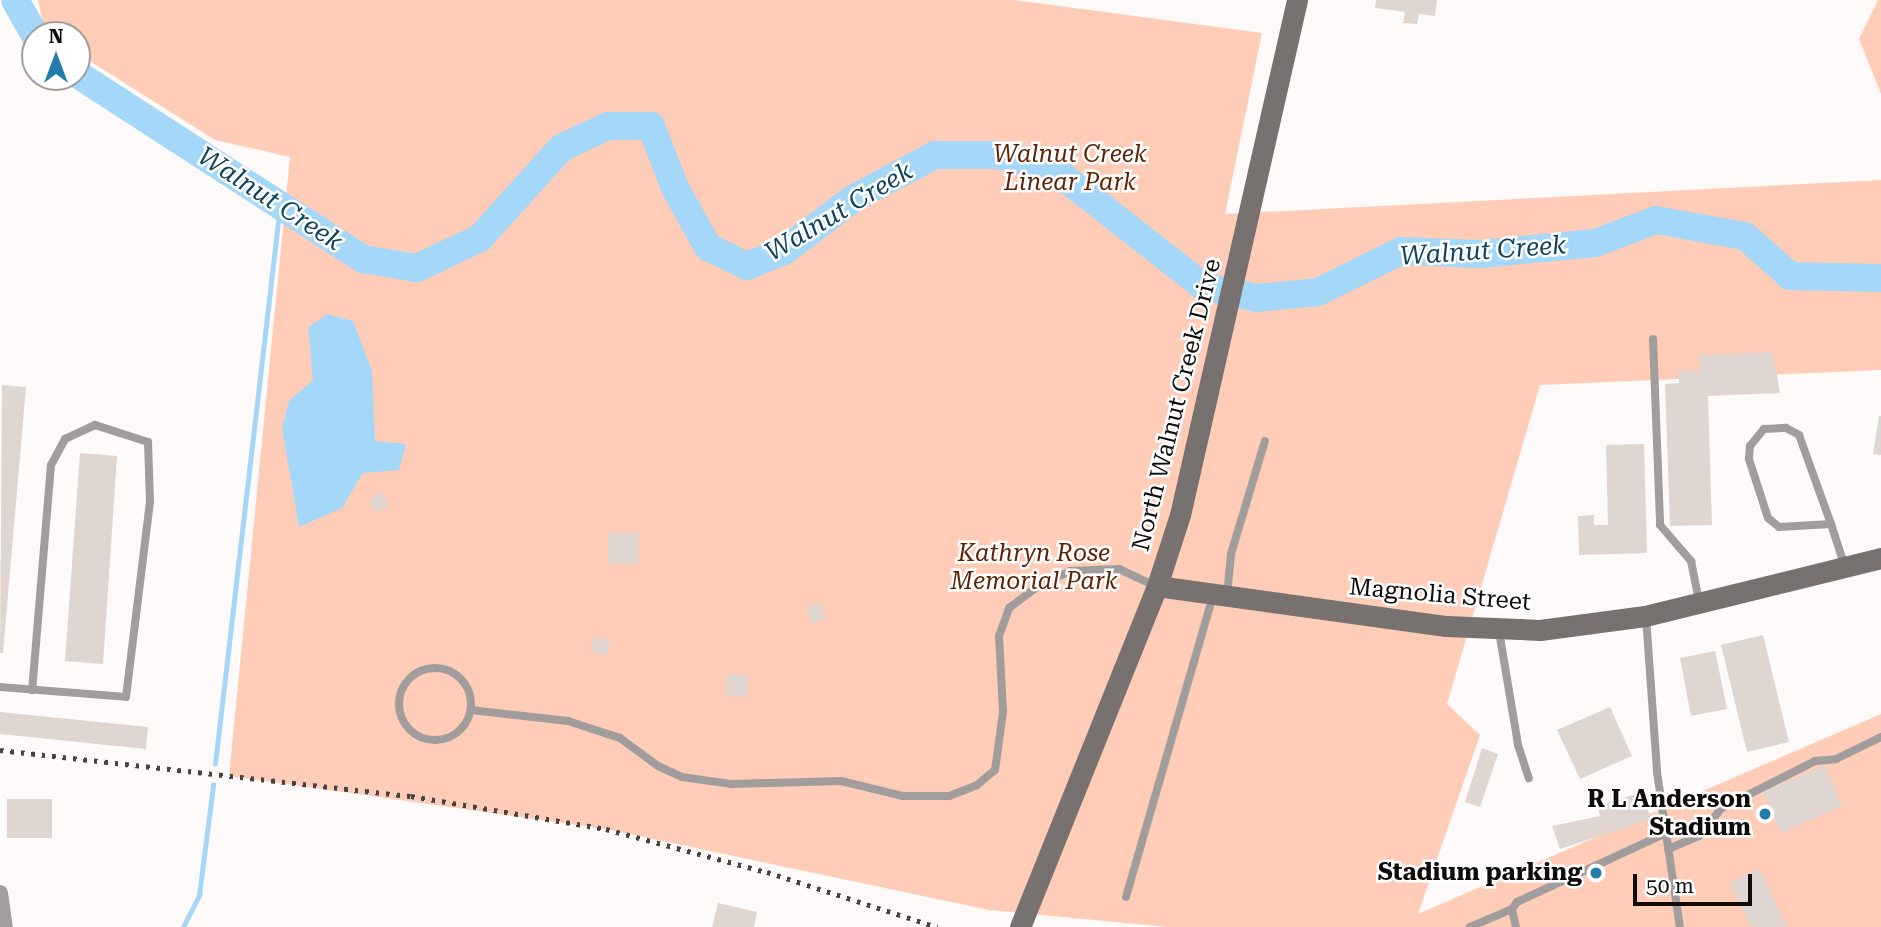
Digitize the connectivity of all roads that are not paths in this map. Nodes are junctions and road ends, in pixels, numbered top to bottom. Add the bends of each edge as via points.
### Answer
1 (1297, 0) edge
2 (1653, 340) dead end
3 (1265, 441) dead end
4 (1830, 524) junction
5 (1881, 558) edge
6 (1845, 567) junction
7 (1157, 586) junction
8 (1220, 597) junction
9 (1699, 601) junction
10 (1645, 616) junction
11 (1499, 631) junction
12 (0, 687) edge
13 (32, 690) junction
14 (471, 710) junction
15 (1881, 737) edge
16 (1529, 778) dead end
17 (1666, 833) junction
18 (1668, 849) junction
19 (0, 893) edge
20 (1126, 897) dead end
21 (1512, 909) junction
22 (5, 927) edge
23 (1020, 927) edge
24 (1470, 927) edge
25 (1516, 927) edge
26 (1680, 927) edge

1 - 7 main road, North Walnut Creek Drive via 1218,356 1180,515
2 - 9 lane via 1660,525 1691,561
3 - 8 lane
4 - 4 lane via 1798,435 1786,428 1764,429 1750,446 1749,459 1768,518 1779,527
4 - 6 lane
5 - 6 main road, Magnolia Street
6 - 9 main road, Magnolia Street
7 - 8 main road, Magnolia Street
7 - 14 lane via 1119,569 1070,571 1009,608 999,636 1003,712 995,770 977,785 949,796 903,796 841,781 731,785 682,777 657,766 620,738 568,721
7 - 23 main road, North Walnut Creek Drive
8 - 11 main road, Magnolia Street
8 - 20 lane
9 - 10 main road, Magnolia Street
10 - 11 main road, Magnolia Street
10 - 17 lane
11 - 16 lane via 1518,745
12 - 13 lane
13 - 13 lane via 51,465 65,439 95,425 148,442 150,502 126,697
14 - 14 lane via 466,683 447,669 436,667 414,674 400,695 402,719 420,737 432,741 456,734
15 - 18 lane via 1836,759 1815,761 1722,808 1699,836
17 - 18 lane
17 - 21 lane via 1517,902
18 - 26 lane
19 - 22 street
21 - 24 lane
21 - 25 lane

